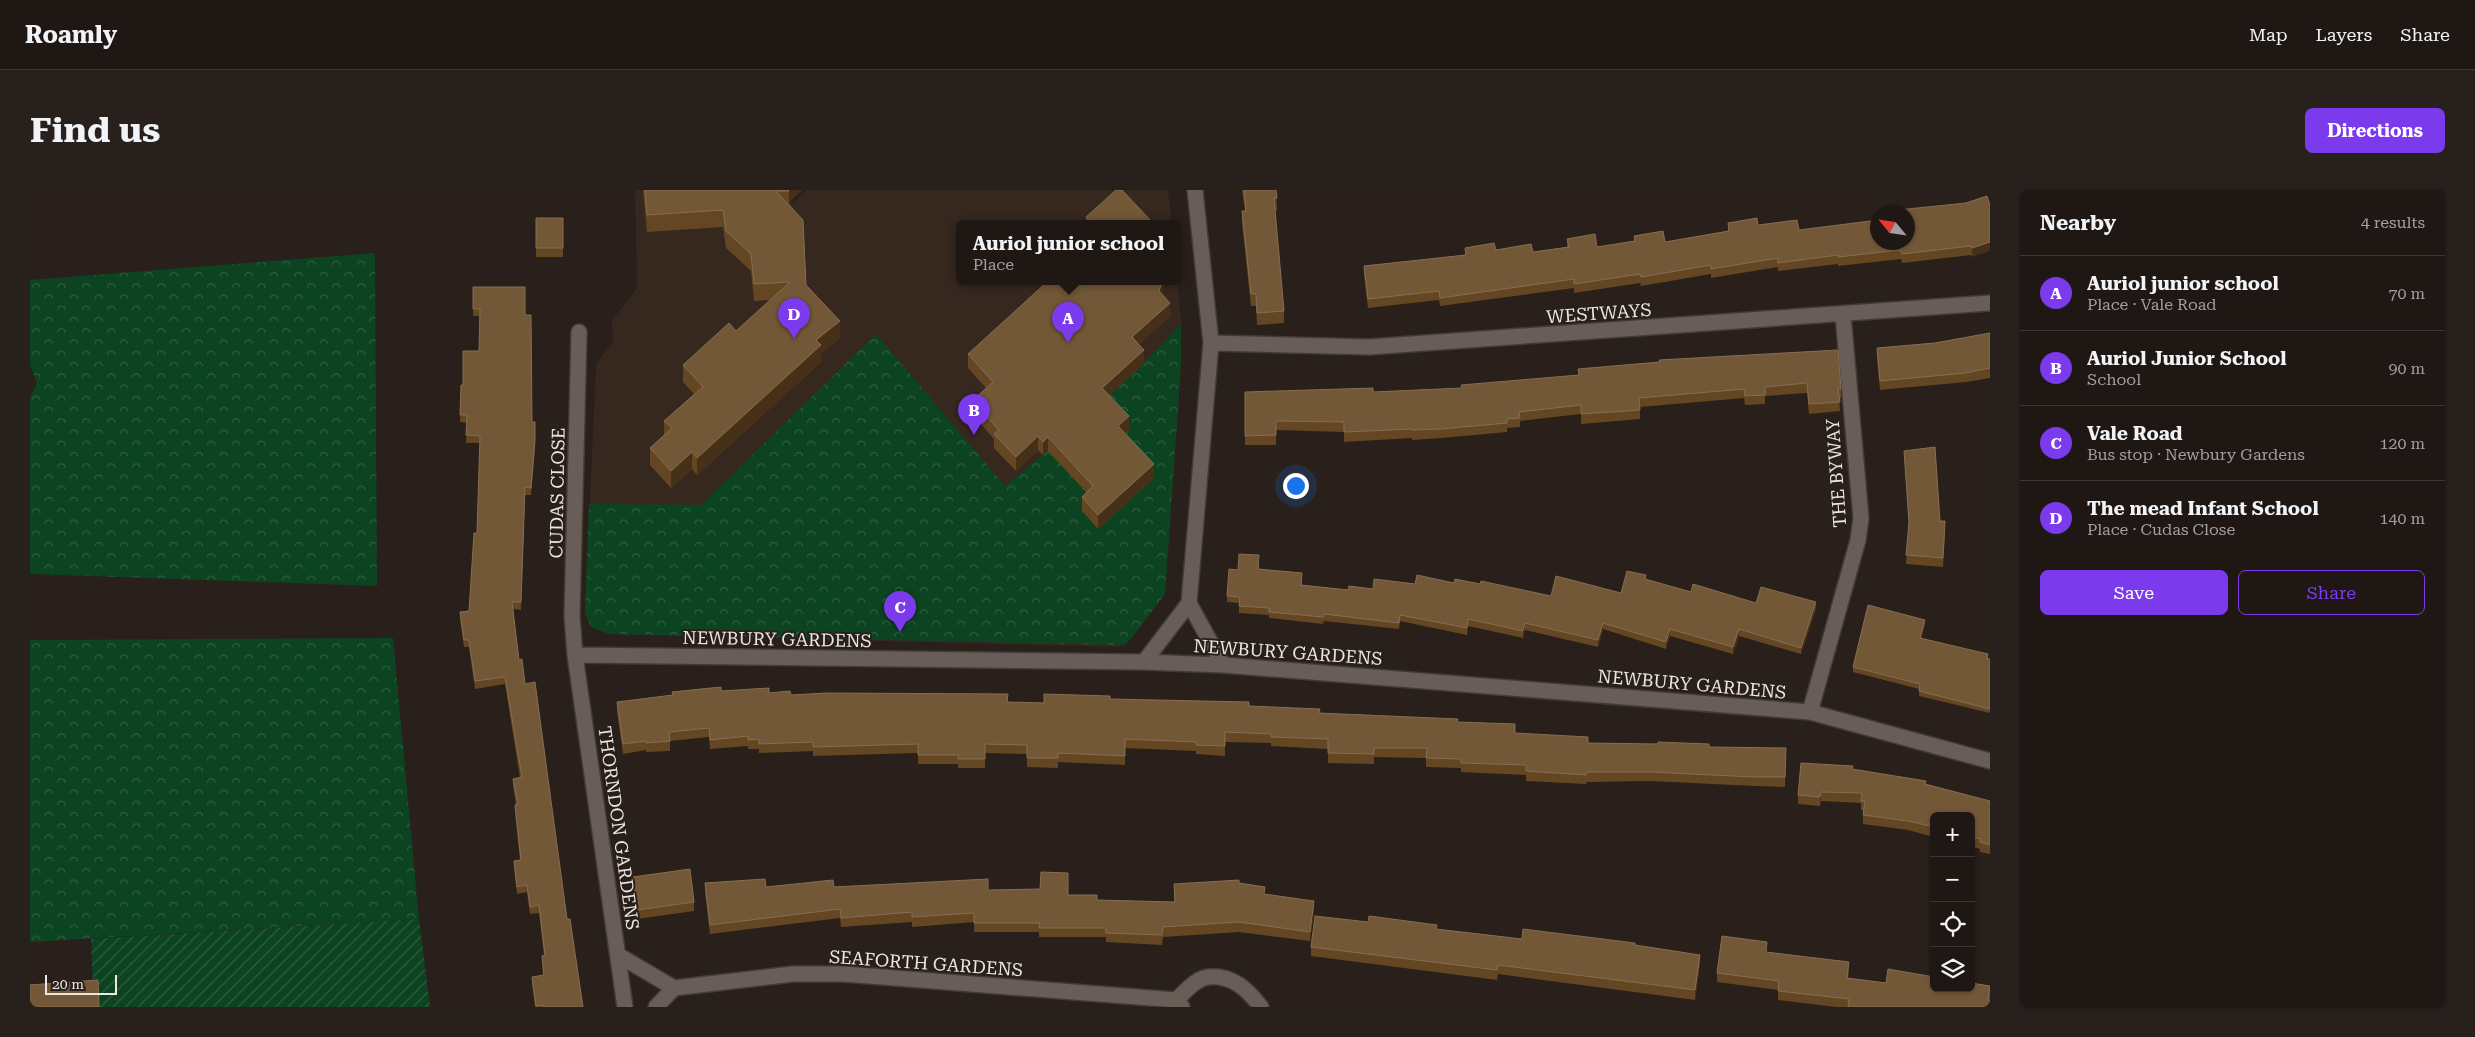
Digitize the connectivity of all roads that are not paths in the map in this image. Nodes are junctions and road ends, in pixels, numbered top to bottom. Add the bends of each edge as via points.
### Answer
1 (1196, 190) edge
2 (1990, 303) edge
3 (1843, 315) junction
4 (579, 332) dead end
5 (1211, 343) junction
6 (1188, 603) junction
7 (576, 655) junction
8 (1144, 662) junction
9 (1223, 665) junction
10 (1810, 712) junction
11 (1990, 760) edge
12 (618, 955) junction
13 (674, 988) junction
14 (1179, 1004) edge
15 (625, 1007) edge
16 (656, 1007) edge
17 (1261, 1007) edge

1 - 5 street
2 - 3 street, WESTWAYS
3 - 5 street, WESTWAYS via 1369,348
3 - 10 street, THE BYWAY via 1861,518 1858,540
4 - 7 street, CUDAS CLOSE via 572,616
5 - 6 street
6 - 8 street
6 - 9 street
7 - 8 street, NEWBURY GARDENS
7 - 12 street, THORNDON GARDENS
8 - 9 street, NEWBURY GARDENS
9 - 10 street, NEWBURY GARDENS
10 - 11 street, NEWBURY GARDENS
12 - 13 street
12 - 15 street, THORNDON GARDENS
13 - 14 street, SEAFORTH GARDENS via 793,974 844,974
13 - 16 street
14 - 17 street, SEAFORTH GARDENS via 1193,984 1207,977 1238,983

